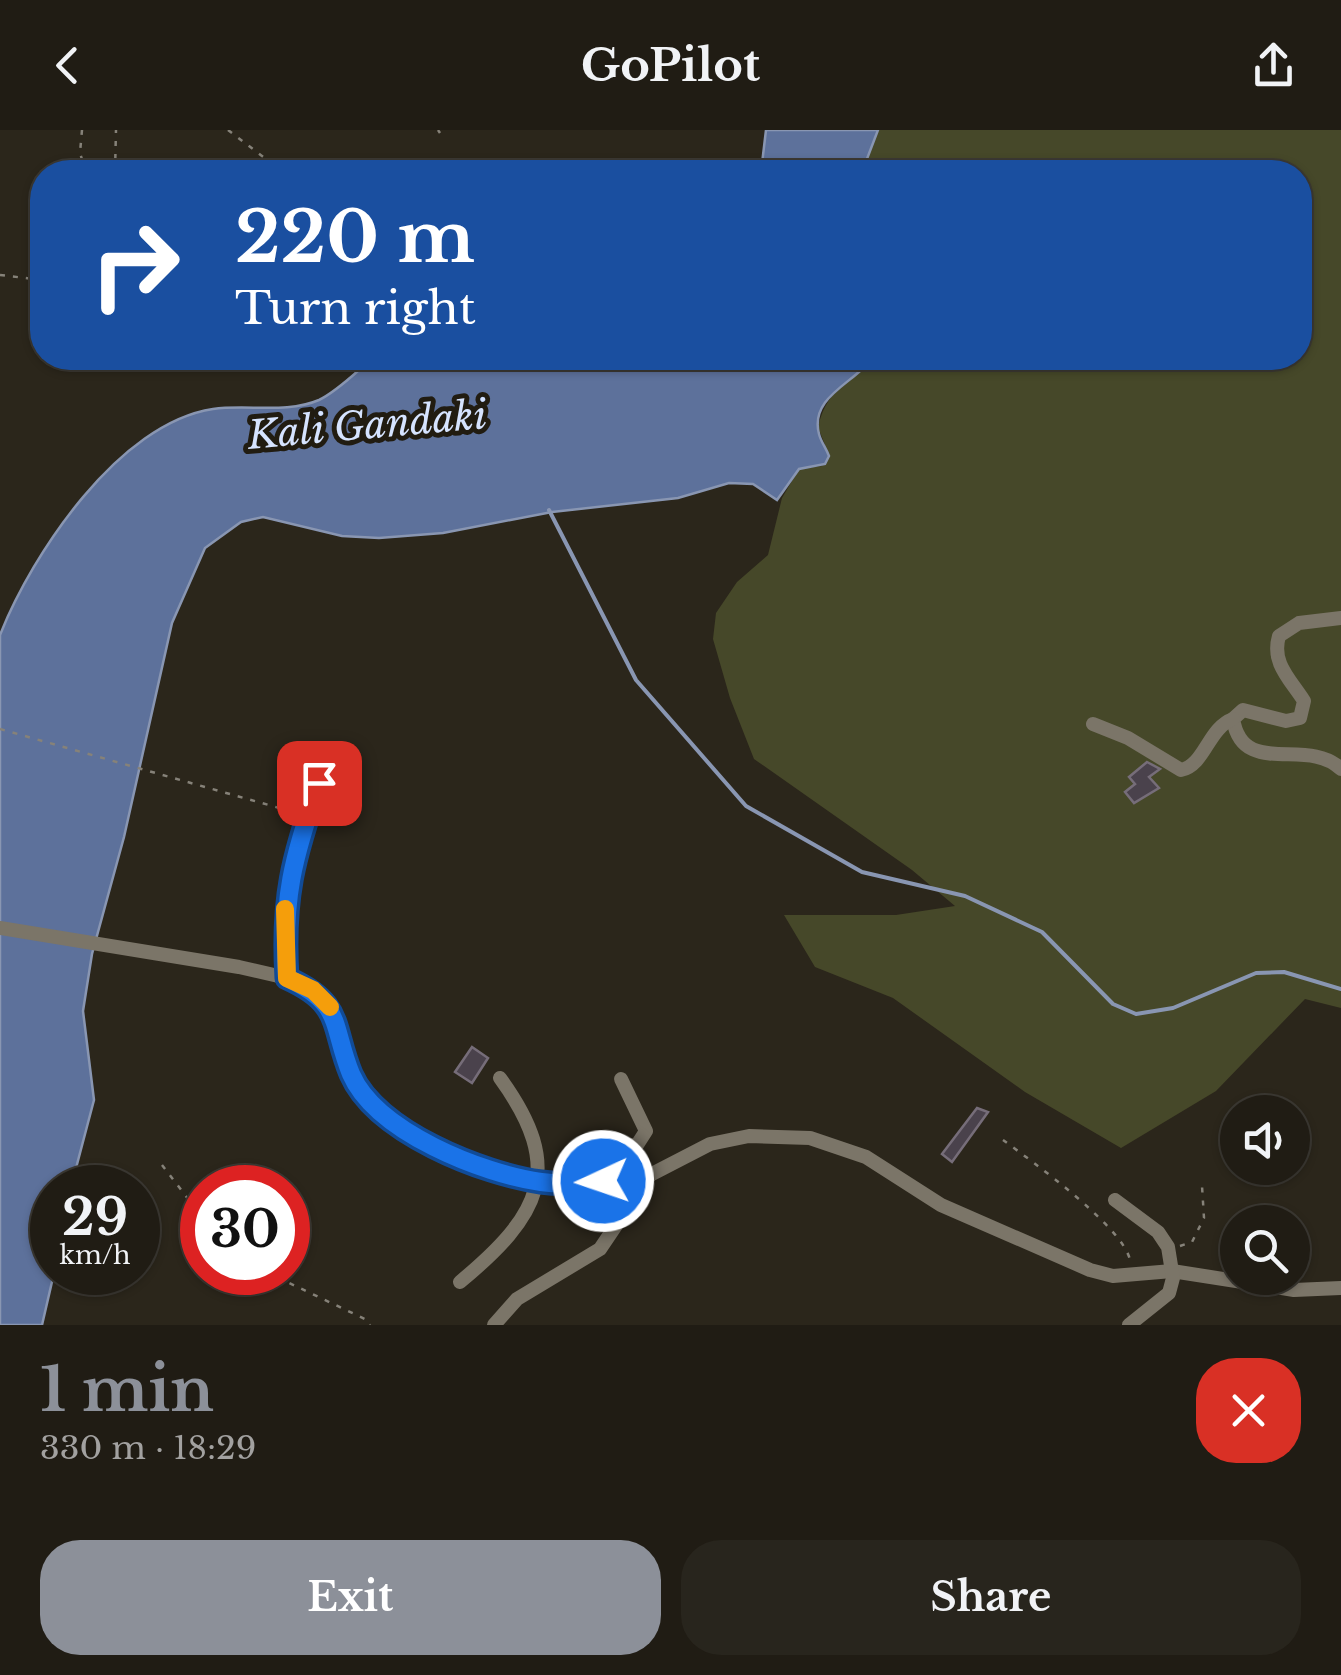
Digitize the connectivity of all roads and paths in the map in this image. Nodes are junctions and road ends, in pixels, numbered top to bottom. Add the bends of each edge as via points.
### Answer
1 (82, 130) edge
2 (116, 130) edge
3 (228, 130) edge
4 (82, 160) edge
5 (115, 160) edge
6 (267, 160) edge
7 (0, 275) edge
8 (30, 279) edge
9 (1341, 618) edge
10 (1234, 718) junction
11 (1093, 724) dead end
12 (0, 729) edge
13 (1341, 769) edge
14 (319, 783) dead end
15 (286, 810) dead end
16 (0, 928) edge
17 (287, 978) junction
18 (500, 1078) dead end
19 (621, 1079) dead end
20 (1002, 1140) dead end
21 (162, 1166) dead end
22 (650, 1175) junction
23 (538, 1182) junction
24 (561, 1184) junction
25 (1202, 1186) dead end
26 (180, 1189) edge
27 (1115, 1200) dead end
28 (1168, 1247) junction
29 (1172, 1271) junction
30 (1134, 1273) junction
31 (460, 1282) dead end
32 (1341, 1288) edge
33 (310, 1293) edge
34 (370, 1325) edge
35 (494, 1325) edge
36 (1129, 1325) edge

1 - 4 path
2 - 5 path
3 - 6 path
7 - 8 path
9 - 10 street via 1299,623 1279,636 1280,667 1304,701 1300,718 1244,710
10 - 11 street via 1214,730 1194,765 1181,770
10 - 13 street via 1251,747 1280,757 1311,752
12 - 15 path
14 - 17 street via 288,876
16 - 17 street
17 - 23 street via 331,1007 352,1076 382,1114 453,1155
18 - 23 street via 528,1121
19 - 24 street via 646,1132 643,1140 586,1147
20 - 30 path via 1125,1244
21 - 26 path
22 - 24 street
22 - 30 street via 710,1144 749,1136 810,1138 866,1157 940,1205 1067,1263 1113,1276
22 - 35 street via 600,1249 516,1299
23 - 24 street
23 - 31 street via 504,1247
25 - 28 path via 1205,1209 1194,1238
27 - 28 street via 1145,1219
28 - 29 street
29 - 30 street
29 - 32 street via 1294,1290
29 - 36 street via 1169,1293
33 - 34 path

